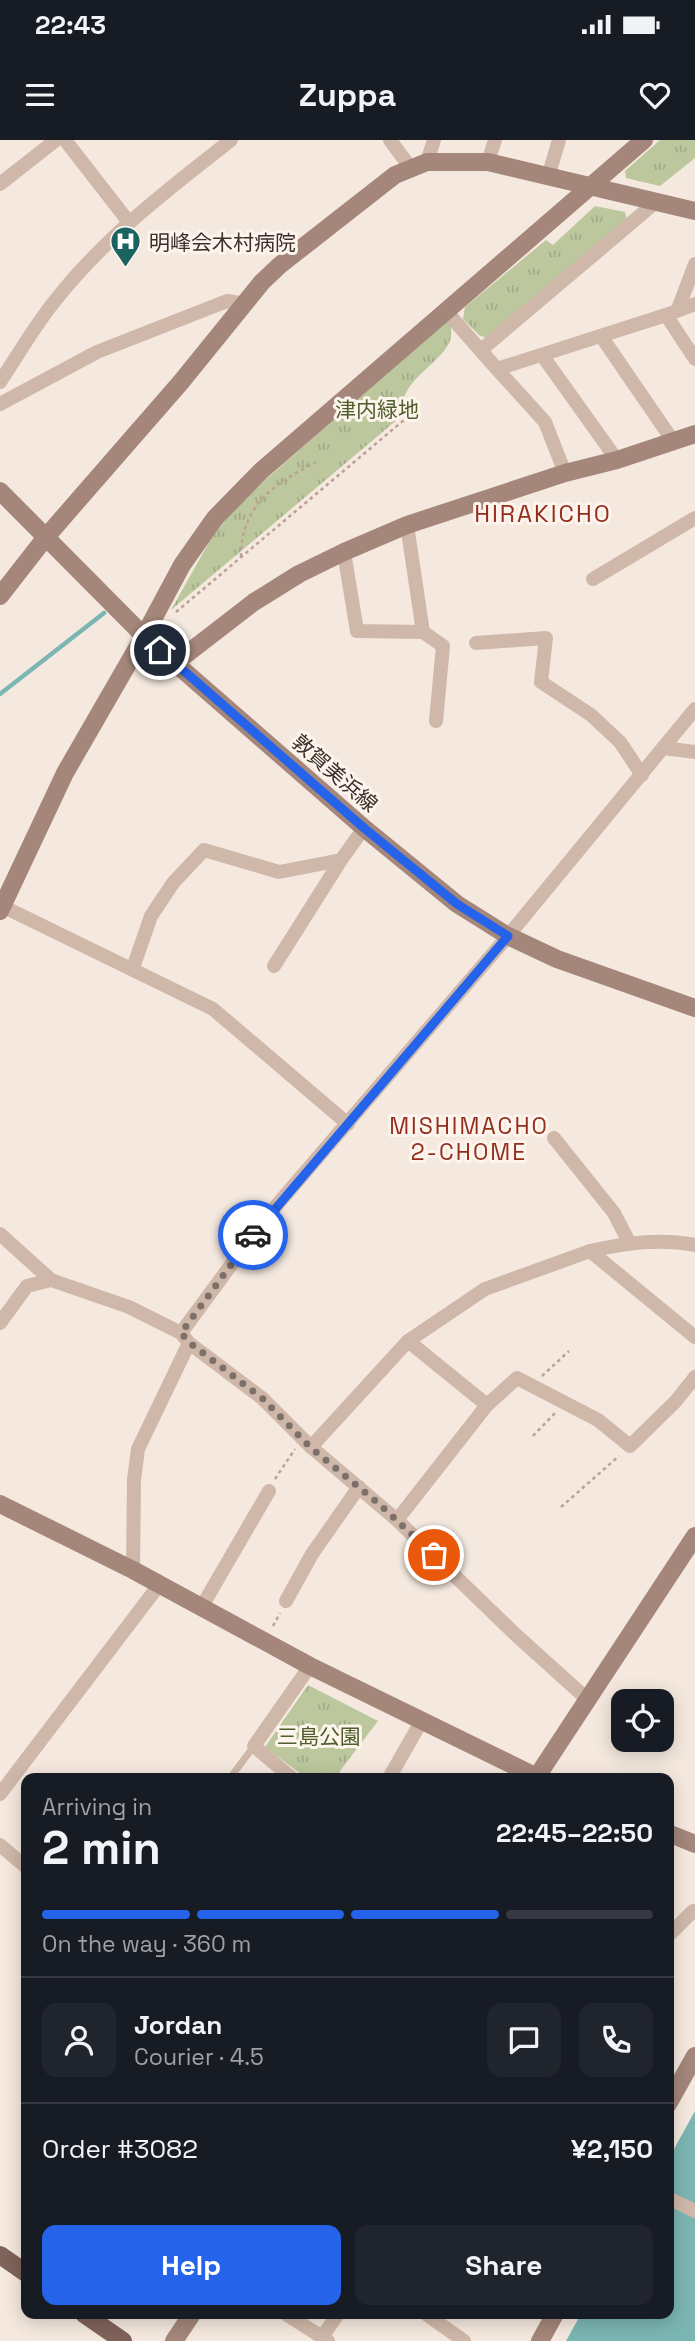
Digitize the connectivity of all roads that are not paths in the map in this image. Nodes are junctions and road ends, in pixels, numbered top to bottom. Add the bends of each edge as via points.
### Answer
1 (56, 140) edge
2 (65, 140) edge
3 (390, 140) edge
4 (434, 140) edge
5 (495, 140) edge
6 (559, 140) edge
7 (644, 140) edge
8 (228, 141) edge
9 (488, 162) junction
10 (419, 164) junction
11 (548, 177) junction
12 (0, 184) edge
13 (589, 187) junction
14 (656, 202) junction
15 (695, 211) edge
16 (128, 222) junction
17 (695, 264) edge
18 (244, 304) junction
19 (695, 304) edge
20 (445, 310) junction
21 (672, 312) junction
22 (601, 336) junction
23 (481, 350) junction
24 (542, 355) junction
25 (695, 359) edge
26 (497, 369) junction
27 (0, 382) edge
28 (0, 404) edge
29 (695, 433) edge
30 (673, 441) junction
31 (617, 460) junction
32 (565, 473) junction
33 (0, 491) edge
34 (695, 517) edge
35 (407, 525) junction
36 (46, 537) junction
37 (344, 552) junction
38 (593, 579) dead end
39 (0, 596) edge
40 (423, 632) junction
41 (145, 636) junction
42 (477, 643) dead end
43 (175, 663) junction
44 (695, 709) edge
45 (436, 721) dead end
46 (664, 748) junction
47 (695, 752) edge
48 (642, 775) junction
49 (364, 828) junction
50 (341, 860) junction
51 (1, 909) edge
52 (508, 936) junction
53 (274, 966) dead end
54 (133, 968) junction
55 (695, 1008) edge
56 (348, 1124) junction
57 (554, 1138) dead end
58 (0, 1234) edge
59 (629, 1242) junction
60 (695, 1245) edge
61 (590, 1251) junction
62 (51, 1280) junction
63 (0, 1323) edge
64 (695, 1337) edge
65 (185, 1338) junction
66 (408, 1341) junction
67 (695, 1377) edge
68 (487, 1405) junction
69 (307, 1443) junction
70 (359, 1487) junction
71 (269, 1491) road end
72 (0, 1504) edge
73 (397, 1520) junction
74 (695, 1536) edge
75 (133, 1570) junction
76 (159, 1585) junction
77 (286, 1601) road end
78 (201, 1608) junction
79 (310, 1666) junction
80 (587, 1699) junction
81 (421, 1722) junction
82 (254, 1746) junction
83 (234, 1773) edge
84 (286, 1773) edge
85 (392, 1773) edge
86 (527, 1773) edge
87 (540, 1773) edge
88 (0, 1794) edge
89 (674, 1835) edge
90 (695, 1844) edge
91 (0, 1845) edge
92 (21, 1863) edge
93 (693, 1911) dead end
94 (674, 1930) edge
95 (695, 2056) edge
96 (674, 2093) edge
97 (674, 2201) edge
98 (695, 2211) edge
99 (0, 2255) edge
100 (21, 2270) edge
101 (91, 2319) edge
102 (189, 2319) edge
103 (294, 2319) edge
104 (335, 2319) edge
105 (433, 2319) edge
106 (552, 2319) edge
107 (325, 2339) edge
108 (122, 2341) edge
109 (174, 2341) edge
110 (464, 2341) edge
111 (540, 2341) edge

1 - 12 street
2 - 16 street
3 - 10 street
4 - 10 street
5 - 9 street
6 - 11 street
7 - 13 street
8 - 16 street
9 - 10 street
9 - 11 street
10 - 18 street via 395,175 280,265
11 - 13 street
13 - 14 street
13 - 20 street
14 - 15 street
14 - 23 street
16 - 27 street via 53,303
17 - 21 street
18 - 28 street via 222,303 97,352
18 - 36 street
19 - 21 street
20 - 23 street
20 - 41 street via 226,505 196,542
21 - 22 street
21 - 25 street
22 - 24 street
22 - 30 street
23 - 26 street
24 - 26 street
24 - 31 street
26 - 32 street via 545,422
29 - 30 street
30 - 31 street
31 - 32 street
32 - 35 street
33 - 36 street, 敦賀美浜線
34 - 38 street
35 - 37 street
35 - 40 street
36 - 39 street
36 - 41 street, 敦賀美浜線
37 - 40 street via 357,632
37 - 43 street via 254,602
40 - 45 street via 443,646
41 - 43 street, 敦賀美浜線
41 - 51 street via 65,773
42 - 48 street via 546,638 541,682 591,715 620,742
43 - 49 street, 敦賀美浜線
44 - 46 street
46 - 47 street
46 - 48 street
48 - 52 street
49 - 50 street
49 - 52 street, 敦賀美浜線 via 457,904
50 - 53 street
50 - 54 street via 279,872 204,850 173,883 151,916
51 - 54 street
52 - 55 street, 敦賀美浜線 via 568,963
52 - 56 street
54 - 56 street via 213,1009
56 - 65 street via 264,1220
57 - 59 street via 614,1213
58 - 62 street
59 - 60 street
59 - 61 street
61 - 64 street
61 - 66 street via 485,1289
62 - 63 street via 27,1286
62 - 65 street via 129,1307
65 - 69 street via 262,1398
65 - 75 street via 138,1449
66 - 68 street
66 - 69 street
67 - 68 street via 631,1446 598,1420 517,1378
68 - 73 street
69 - 70 street
70 - 73 street
70 - 77 street
71 - 78 street
72 - 75 street
73 - 80 street
74 - 80 street
75 - 76 street
76 - 78 street
76 - 88 street
78 - 79 street
79 - 81 street
79 - 82 street
80 - 87 street
81 - 85 street
81 - 86 street
82 - 83 lane
82 - 84 street
89 - 90 street
91 - 92 street
93 - 94 street
95 - 96 street
97 - 98 street
99 - 100 main road
101 - 108 main road
102 - 109 street
103 - 107 street
104 - 107 street
105 - 110 street
106 - 111 street

